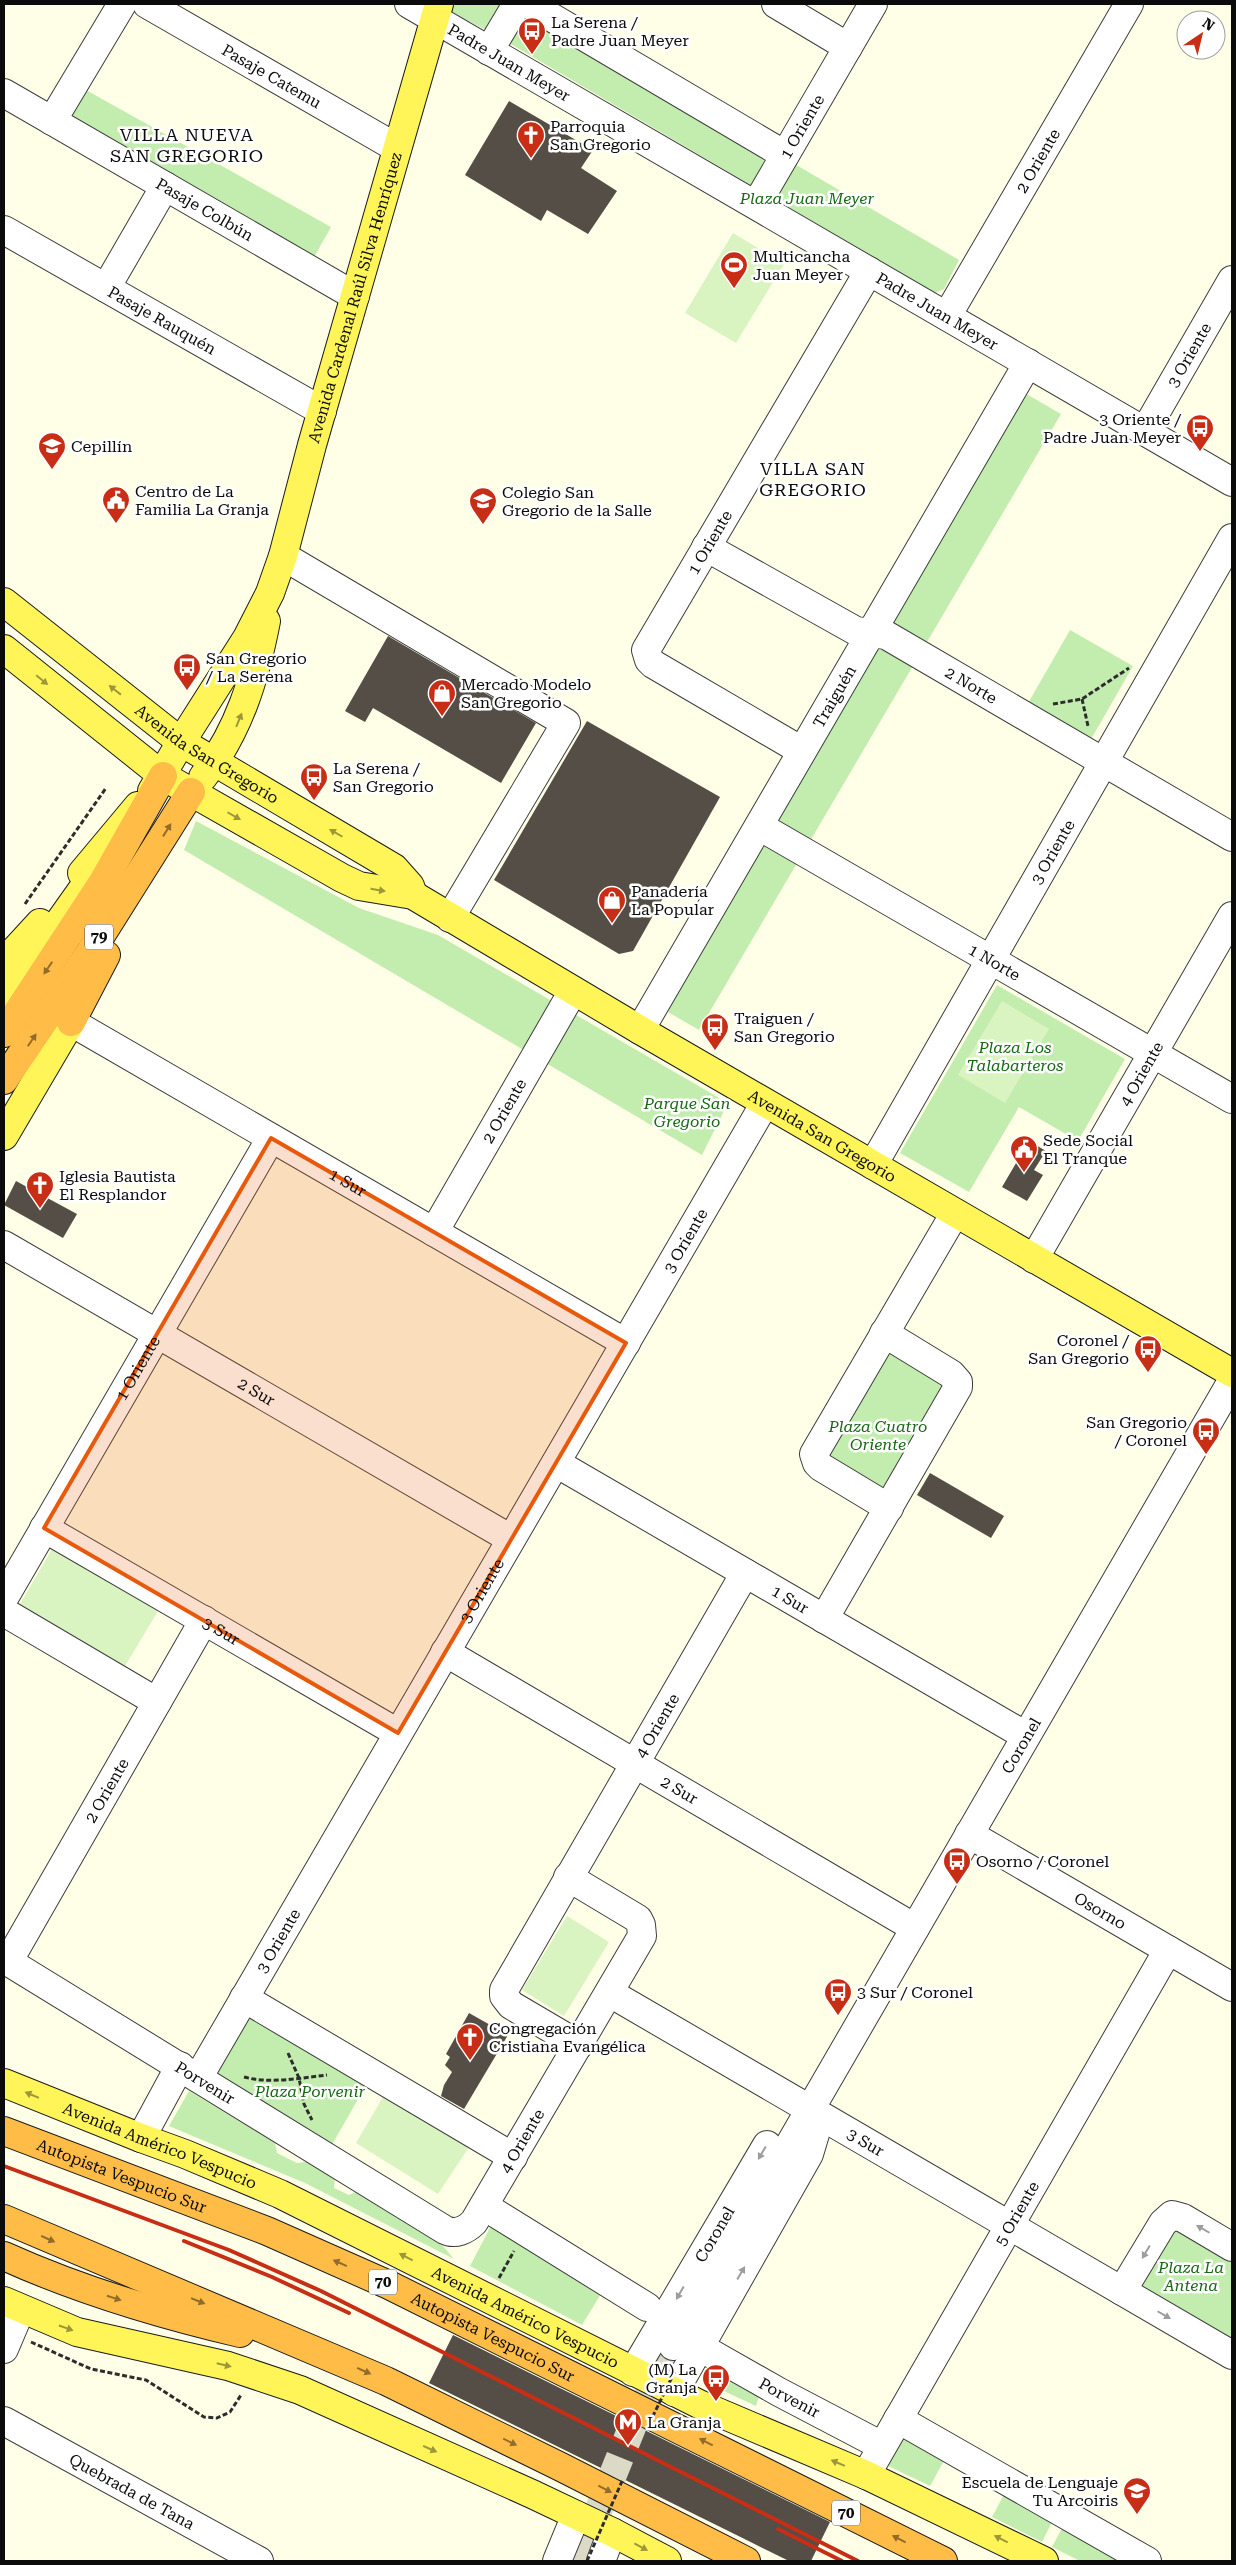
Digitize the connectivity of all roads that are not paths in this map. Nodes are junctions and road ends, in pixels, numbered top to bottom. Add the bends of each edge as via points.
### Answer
1 (122, 4) edge
2 (147, 4) edge
3 (409, 4) edge
4 (517, 4) edge
5 (529, 4) edge
6 (776, 4) edge
7 (873, 4) edge
8 (1129, 4) edge
9 (437, 11) edge
10 (848, 47) junction
11 (489, 51) junction
12 (4, 93) edge
13 (52, 121) junction
14 (397, 148) junction
15 (785, 155) junction
16 (165, 186) junction
17 (756, 205) junction
18 (4, 230) edge
19 (869, 271) junction
20 (1232, 280) edge
21 (106, 288) junction
22 (355, 296) junction
23 (947, 316) junction
24 (1028, 363) junction
25 (322, 411) junction
26 (1145, 431) junction
27 (1232, 482) edge
28 (1232, 538) edge
29 (706, 547) junction
30 (283, 556) junction
31 (270, 593) junction
32 (4, 602) edge
33 (871, 633) junction
34 (4, 650) edge
35 (181, 742) junction
36 (802, 751) junction
37 (215, 762) junction
38 (1104, 762) junction
39 (163, 776) junction
40 (191, 792) junction
41 (759, 826) junction
42 (1232, 837) edge
43 (146, 863) junction
44 (413, 895) junction
45 (1232, 916) edge
46 (450, 918) junction
47 (990, 960) junction
48 (4, 962) edge
49 (573, 990) junction
50 (4, 1000) edge
51 (71, 1022) junction
52 (640, 1030) junction
53 (4, 1033) edge
54 (1153, 1053) junction
55 (4, 1080) edge
56 (1232, 1099) edge
57 (766, 1103) junction
58 (4, 1136) edge
59 (271, 1138) junction
60 (873, 1165) junction
61 (955, 1213) junction
62 (434, 1232) junction
63 (4, 1245) edge
64 (1034, 1259) junction
65 (157, 1333) junction
66 (884, 1333) junction
67 (626, 1343) junction
68 (1232, 1373) edge
69 (1232, 1381) edge
70 (556, 1463) junction
71 (889, 1508) junction
72 (44, 1528) junction
73 (511, 1539) junction
74 (745, 1573) junction
75 (4, 1598) edge
76 (4, 1612) edge
77 (824, 1619) junction
78 (204, 1620) junction
79 (445, 1652) junction
80 (157, 1702) junction
81 (398, 1733) junction
82 (1026, 1736) junction
83 (634, 1763) junction
84 (969, 1834) junction
85 (568, 1877) junction
86 (915, 1928) junction
87 (1168, 1950) junction
88 (6, 1960) edge
89 (1232, 1987) edge
90 (610, 1993) junction
91 (244, 1998) junction
92 (579, 2045) junction
93 (189, 2072) junction
94 (4, 2083) edge
95 (810, 2109) junction
96 (4, 2132) edge
97 (141, 2138) junction
98 (513, 2157) junction
99 (484, 2206) junction
100 (4, 2218) edge
101 (1010, 2225) junction
102 (460, 2231) joint
103 (1232, 2247) edge
104 (4, 2256) edge
105 (1122, 2290) junction
106 (647, 2307) dead end
107 (10, 2323) edge
108 (319, 2352) junction
109 (1232, 2355) edge
110 (680, 2364) junction
111 (633, 2372) junction
112 (898, 2419) junction
113 (4, 2421) edge
114 (882, 2446) junction
115 (866, 2475) junction
116 (576, 2515) junction
117 (612, 2532) junction
118 (260, 2561) edge
119 (557, 2561) edge
120 (600, 2561) edge
121 (667, 2561) edge
122 (746, 2561) edge
123 (943, 2561) edge
124 (1044, 2561) edge
125 (1147, 2561) edge

1 - 13 street
2 - 14 street, Pasaje Catemu
3 - 9 street, Padre Juan Meyer
4 - 11 street
5 - 15 street
6 - 10 street
7 - 10 street, 1 Oriente
8 - 23 street, 2 Oriente
9 - 11 street, Padre Juan Meyer
9 - 14 main road, Avenida Cardenal Raúl Silva Henríquez
10 - 15 street, 1 Oriente
11 - 17 street, Padre Juan Meyer
12 - 13 street, Pasaje Colbún
13 - 16 street, Pasaje Colbún
14 - 22 main road, Avenida Cardenal Raúl Silva Henríquez
15 - 17 street, 1 Oriente
16 - 21 street
16 - 22 street, Pasaje Colbún
17 - 19 street, Padre Juan Meyer
18 - 21 street, Pasaje Rauquén
19 - 23 street, Padre Juan Meyer
19 - 29 street, 1 Oriente
20 - 26 street, 3 Oriente
21 - 25 street, Pasaje Rauquén
22 - 25 main road, Avenida Cardenal Raúl Silva Henríquez
23 - 24 street, Padre Juan Meyer
24 - 26 street, Padre Juan Meyer
24 - 33 street, Traiguén
25 - 30 main road, Avenida Cardenal Raúl Silva Henríquez
26 - 27 street, Padre Juan Meyer
28 - 38 street, 3 Oriente
29 - 33 street, 2 Norte via 856,631
29 - 36 street, 1 Oriente via 649,644 647,656 653,664
30 - 31 main road, Avenida Cardenal Raúl Silva Henríquez
30 - 46 street via 566,723
31 - 35 main road, Avenida Cardenal Raúl Silva Henríquez via 247,638
37 -> 31 main road, Avenida Cardenal Raúl Silva Henríquez via 234,730 248,691 261,645
35 -> 32 main road, Avenida San Gregorio
33 - 36 street, Traiguén
33 - 38 street, 2 Norte via 886,635
34 -> 39 main road, Avenida San Gregorio
35 - 37 main road, Avenida San Gregorio
35 - 39 main road, Avenida Cardenal Raúl Silva Henríquez
36 - 41 street, Traiguén
37 - 40 main road, Avenida Cardenal Raúl Silva Henríquez
44 -> 37 main road, Avenida San Gregorio via 410,886 394,868
38 - 42 street, 2 Norte
38 - 47 street, 3 Oriente
39 - 40 main road, Avenida San Gregorio
39 - 48 main road
39 - 50 main road, Avenida Cardenal Raúl Silva Henríquez
39 -> 53 highway, 79 via 98,890
43 -> 40 highway, 79
40 -> 44 main road, Avenida San Gregorio via 359,886
41 - 47 street, 1 Norte
41 - 52 street, Traiguén
43 - 51 highway via 124,917
55 -> 43 highway, 79
44 - 46 main road, Avenida San Gregorio
45 - 54 street, 4 Oriente
46 - 49 main road, Avenida San Gregorio
47 - 54 street, 1 Norte
47 - 60 street, 3 Oriente
49 - 52 main road, Avenida San Gregorio
49 - 62 street, 2 Oriente
51 - 58 main road
51 - 59 street, 1 Sur
52 - 57 main road, Avenida San Gregorio
54 - 56 street, 1 Norte
54 - 64 street, 4 Oriente
57 - 60 main road, Avenida San Gregorio
57 - 67 street, 3 Oriente
59 - 62 street, 1 Sur
59 - 65 street, 1 Oriente
60 - 61 main road, Avenida San Gregorio
61 - 64 main road, Avenida San Gregorio
61 - 66 street
62 - 67 street, 1 Sur
63 - 65 street, 2 Sur
64 - 68 main road, Avenida San Gregorio
65 - 72 street, 1 Oriente
65 - 73 street, 2 Sur
66 - 71 street via 951,1374 958,1382
66 - 71 street via 814,1454 821,1467
67 - 70 street, 3 Oriente
69 - 82 street, Coronel
70 - 73 street, 3 Oriente
70 - 74 street, 1 Sur
71 - 77 street
72 - 75 street, 1 Oriente
72 - 78 street, 3 Sur
73 - 79 street, 3 Oriente
74 - 77 street, 1 Sur
74 - 83 street, 4 Oriente
76 - 80 street
77 - 82 street, 1 Sur
78 - 80 street, 2 Oriente
78 - 81 street, 3 Sur
79 - 81 street, 3 Oriente
79 - 83 street, 2 Sur
80 - 88 street, 2 Oriente
81 - 91 street, 3 Oriente
82 - 84 street, Coronel
83 - 85 street, 4 Oriente
83 - 86 street, 2 Sur
84 - 86 street, Coronel
84 - 87 street, Osorno
85 - 90 street, 4 Oriente via 632,1915 641,1925 640,1940
85 - 92 street, 4 Oriente via 506,1984 504,1996 511,2005
86 - 95 street, Coronel
87 - 89 street, Osorno
87 - 101 street, 5 Oriente
88 - 93 street, Porvenir
90 - 92 street, 4 Oriente
90 - 95 street, 3 Sur
91 - 93 street, 3 Oriente
91 - 98 street
92 - 98 street, 4 Oriente
93 - 97 street, 3 Oriente
93 - 102 street, Porvenir via 445,2230
97 -> 94 main road, Avenida Américo Vespucio
95 - 101 street, 3 Sur
95 - 110 street via 815,2134 809,2154
95 -> 111 street, Coronel via 787,2122 767,2146
123 -> 96 highway, Autopista Vespucio Sur / 70 via 381,2281 234,2218
111 -> 97 main road, Avenida Américo Vespucio via 280,2194
98 - 99 street, 4 Oriente
99 - 102 street, 4 Oriente via 474,2222
99 - 106 street
100 -> 108 highway
101 - 105 street, 3 Sur
101 - 112 street, 5 Oriente
103 -> 105 street via 1183,2218 1172,2215 1163,2223
104 -> 108 highway via 62,2280 154,2311
105 -> 109 street, 3 Sur
107 -> 116 main road via 77,2332 228,2366 277,2381
108 -> 122 highway via 552,2462
110 - 111 main road, Avenida Américo Vespucio
110 - 114 street, Porvenir via 779,2392
115 -> 110 main road, Avenida Américo Vespucio via 730,2418
112 - 114 street, 5 Oriente
112 - 125 street
113 - 118 street, Quebrada de Tana
114 - 115 street, 5 Oriente
124 -> 115 main road, Avenida Américo Vespucio
116 - 117 main road
116 - 119 street
117 - 120 street
117 -> 121 main road

